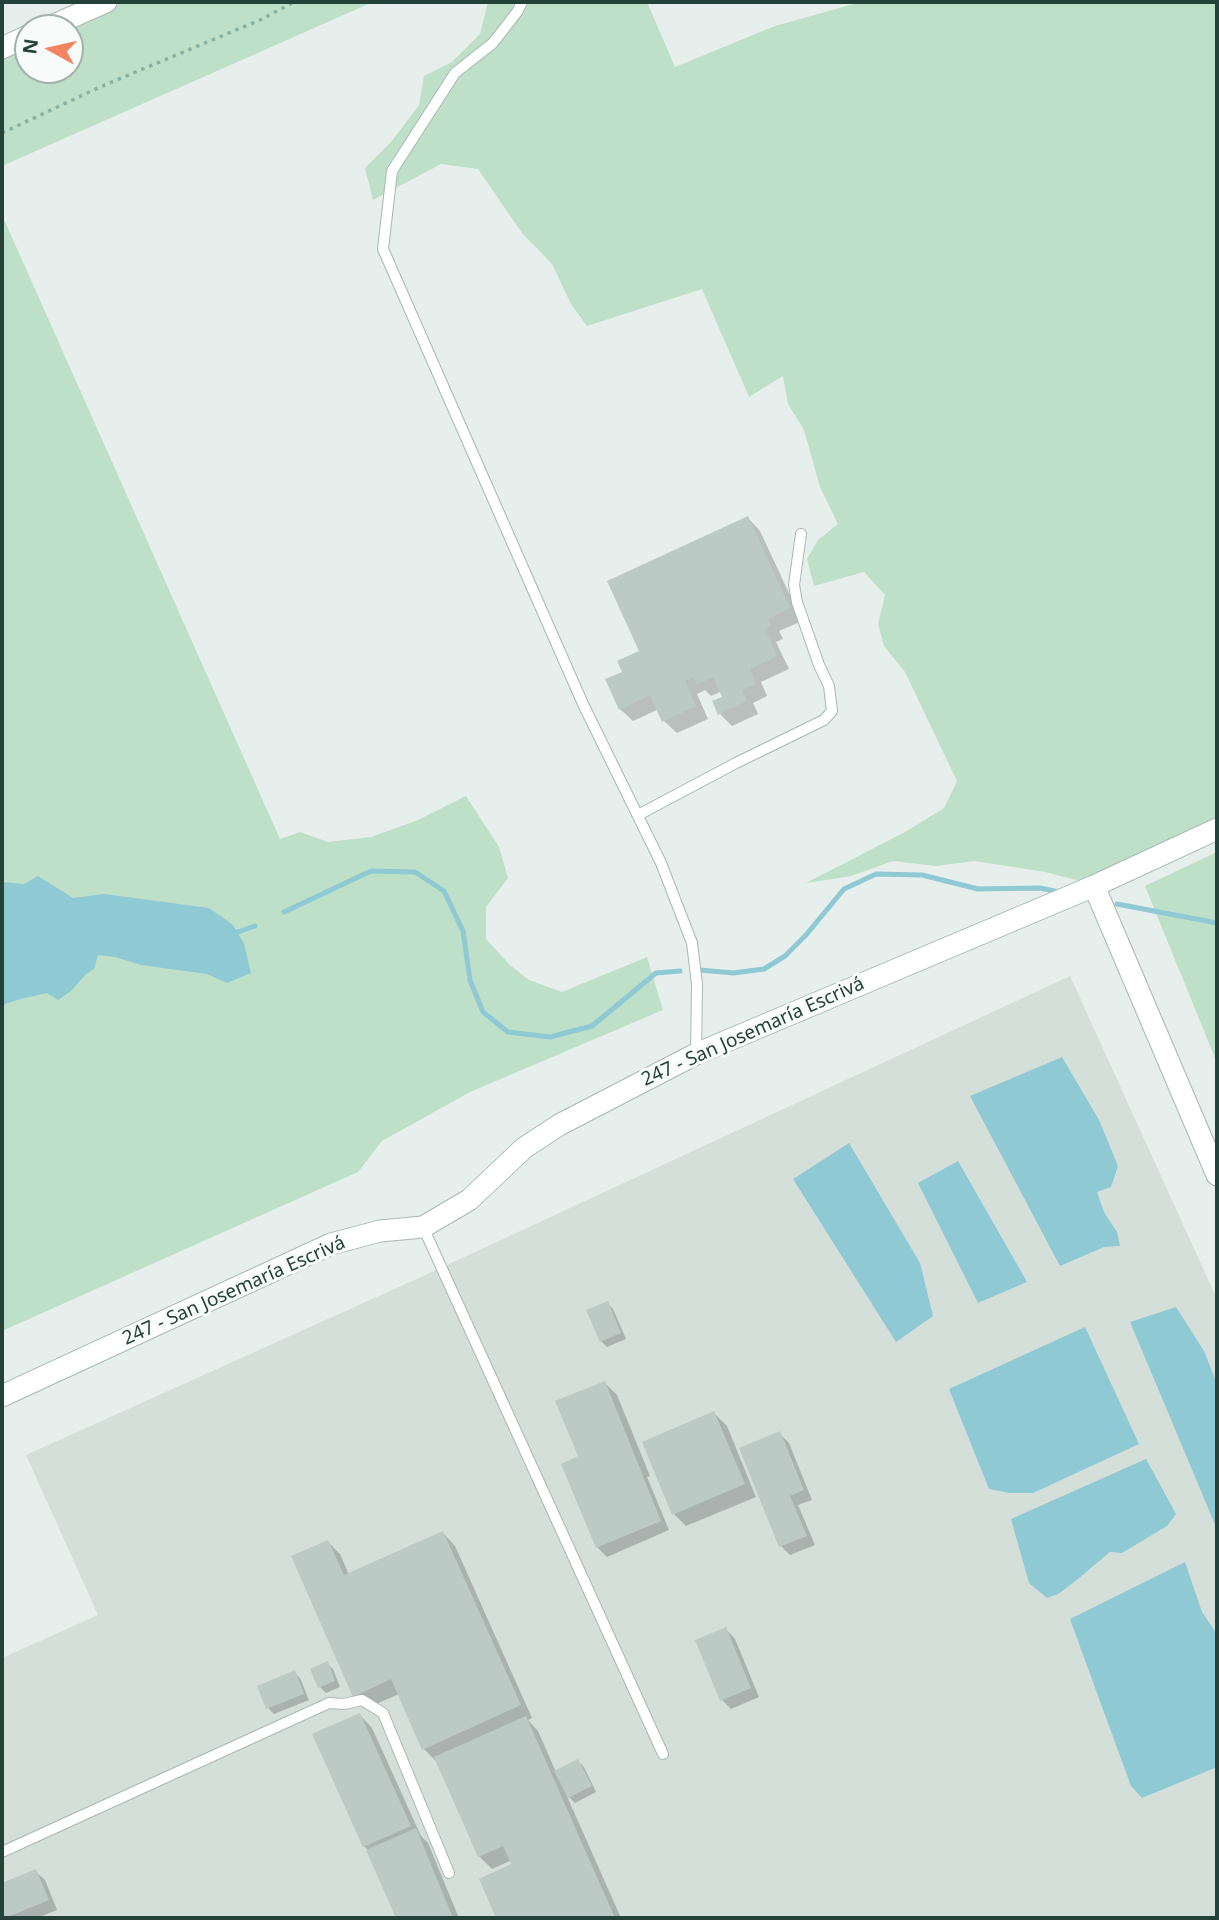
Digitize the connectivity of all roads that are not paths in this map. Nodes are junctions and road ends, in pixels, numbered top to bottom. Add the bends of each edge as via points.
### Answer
1 (106, 2) edge
2 (522, 2) edge
3 (79, 14) edge
4 (801, 534) dead end
5 (638, 816) junction
6 (1217, 829) edge
7 (1094, 886) junction
8 (696, 1054) junction
9 (1217, 1175) edge
10 (423, 1227) junction
11 (2, 1396) edge
12 (663, 1754) dead end
13 (2, 1852) edge
14 (449, 1873) dead end

1 - 3 street
2 - 5 lane via 493,43 455,72 392,171 383,249 583,704
4 - 5 lane via 794,585 829,686 832,711 824,720
5 - 8 lane via 692,943 697,984
6 - 7 street, 247 - San Josemaría Escrivá
7 - 8 street, 247 - San Josemaría Escrivá
7 - 9 street
8 - 10 street, 247 - San Josemaría Escrivá via 559,1125 524,1148 470,1200
10 - 11 street, 247 - San Josemaría Escrivá via 380,1231 331,1244
10 - 12 lane
13 - 14 lane via 329,1703 362,1700 383,1713

